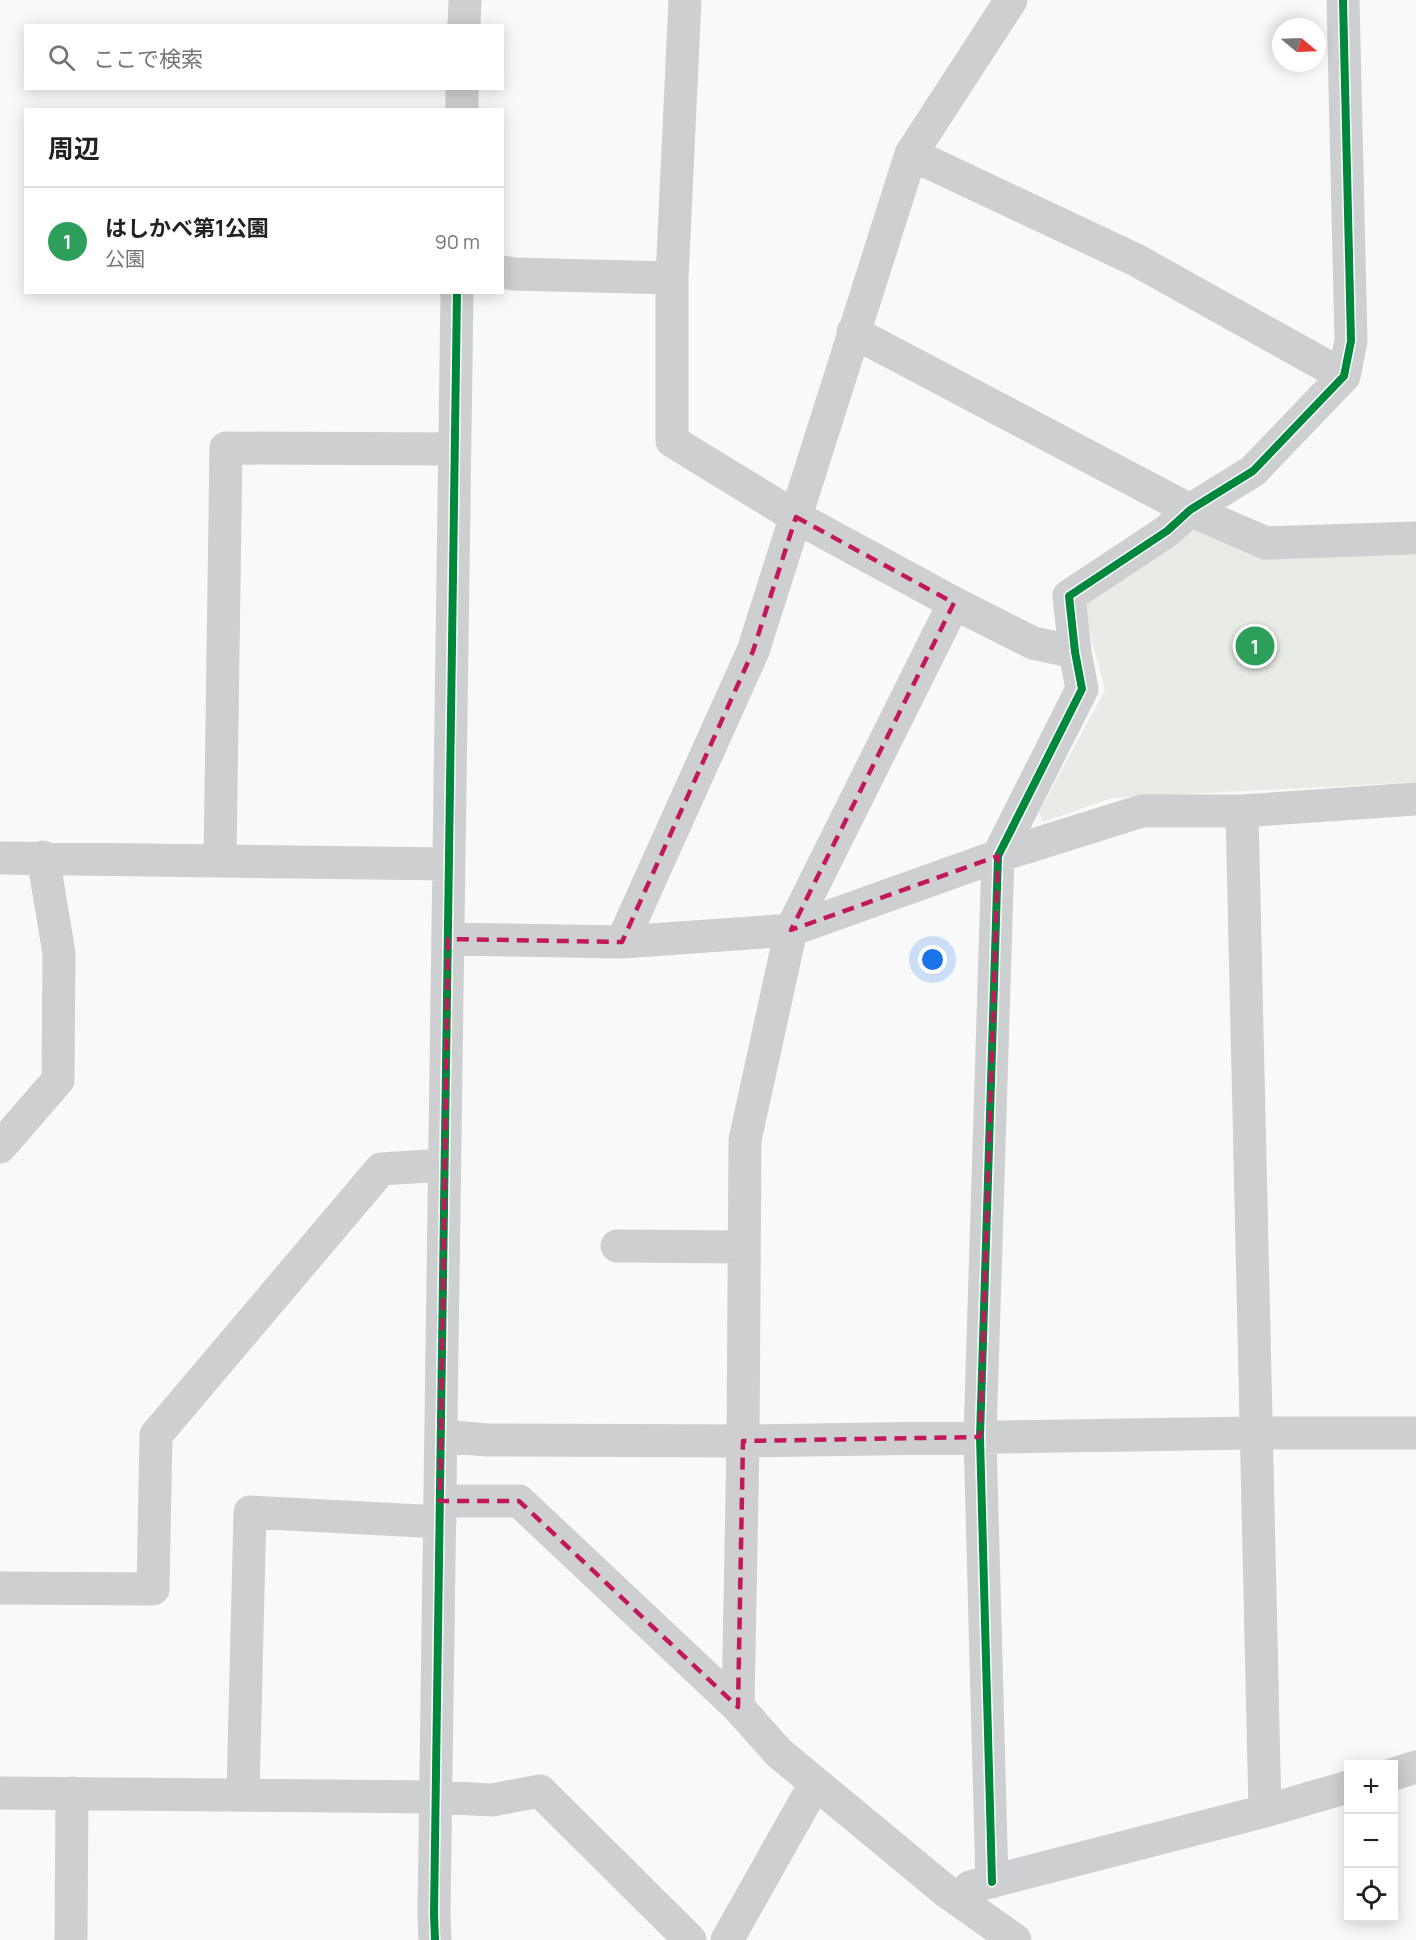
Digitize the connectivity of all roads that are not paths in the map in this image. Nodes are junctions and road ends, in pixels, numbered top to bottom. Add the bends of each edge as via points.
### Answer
1 (465, 0) edge
2 (685, 0) edge
3 (1011, 0) edge
4 (1343, 0) edge
5 (464, 24) edge
6 (462, 90) edge
7 (462, 108) edge
8 (911, 154) junction
9 (504, 272) edge
10 (672, 278) junction
11 (457, 294) edge
12 (854, 332) junction
13 (1344, 375) junction
14 (455, 449) junction
15 (1190, 510) junction
16 (795, 517) junction
17 (1416, 538) edge
18 (954, 603) junction
19 (1075, 652) junction
20 (1416, 799) edge
21 (1242, 811) junction
22 (998, 856) junction
23 (43, 857) junction
24 (0, 858) edge
25 (220, 860) junction
26 (449, 864) junction
27 (791, 930) junction
28 (448, 939) junction
29 (622, 942) junction
30 (0, 1147) edge
31 (445, 1165) junction
32 (617, 1246) dead end
33 (744, 1247) junction
34 (1255, 1432) junction
35 (1416, 1433) edge
36 (441, 1436) junction
37 (980, 1437) junction
38 (744, 1442) junction
39 (440, 1512) junction
40 (0, 1588) edge
41 (738, 1707) junction
42 (1416, 1767) edge
43 (1398, 1773) edge
44 (815, 1784) junction
45 (1344, 1788) edge
46 (0, 1792) edge
47 (72, 1793) junction
48 (243, 1795) junction
49 (436, 1797) junction
50 (1264, 1811) junction
51 (992, 1882) junction
52 (947, 1892) junction
53 (71, 1940) edge
54 (435, 1940) edge
55 (690, 1940) edge
56 (727, 1940) edge
57 (1015, 1940) edge

1 - 5 street
2 - 10 street
3 - 8 street
4 - 13 street via 1351,341
6 - 7 street
8 - 12 street
8 - 13 street via 1136,260
9 - 10 street
10 - 16 street via 672,441
11 - 14 street
12 - 15 street
12 - 16 street
13 - 15 street via 1253,471
14 - 25 street via 226,448
14 - 26 street
15 - 17 street via 1266,543
15 - 19 street via 1167,531 1069,596
16 - 18 street
16 - 29 street via 753,651
18 - 19 street via 1033,643
18 - 27 street
19 - 22 street via 1083,689
20 - 21 street
21 - 22 street via 1142,812
21 - 34 street
22 - 27 street
22 - 37 street
23 - 24 street
23 - 25 street
23 - 30 street via 58,953 58,1080
25 - 26 street
26 - 28 street
27 - 29 street
27 - 33 street via 745,1140
28 - 29 street
28 - 31 street
31 - 36 street
31 - 40 street via 381,1169 156,1435 153,1589
32 - 33 street
33 - 38 street
34 - 35 street
34 - 37 street
34 - 50 street
36 - 38 street via 487,1440
36 - 39 street
37 - 38 street
37 - 51 street
38 - 41 street
39 - 41 street via 519,1501
39 - 48 street via 250,1512
39 - 49 street
41 - 44 street via 779,1754
42 - 43 street
44 - 52 street
44 - 56 street
45 - 50 street
46 - 47 street
47 - 48 street
47 - 53 street
48 - 49 street
49 - 54 street
49 - 55 street via 492,1800 540,1791
50 - 51 street
51 - 52 street
52 - 57 street

